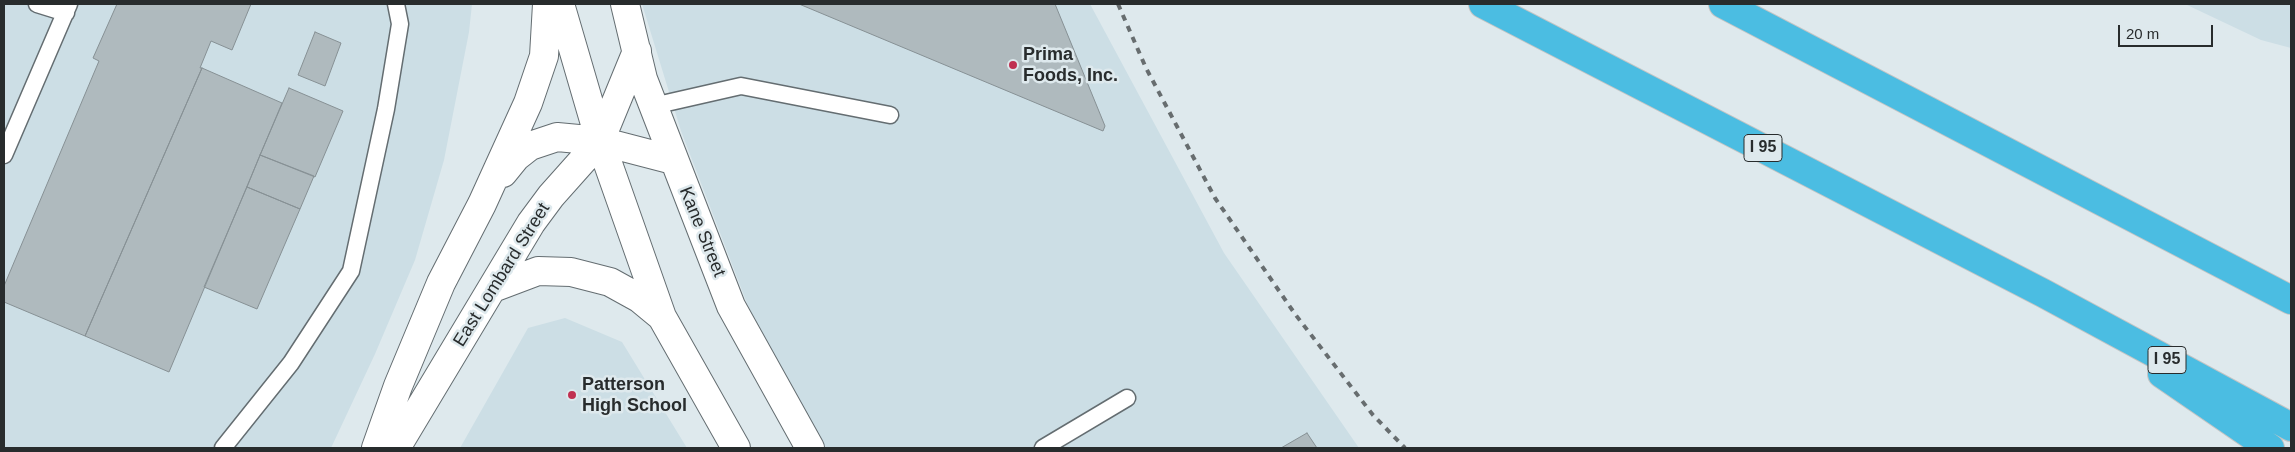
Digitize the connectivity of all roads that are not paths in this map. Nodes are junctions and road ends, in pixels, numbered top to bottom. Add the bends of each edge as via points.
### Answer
1 (37, 4) edge
2 (396, 4) edge
3 (547, 4) edge
4 (560, 4) edge
5 (625, 4) edge
6 (1483, 4) edge
7 (1723, 4) edge
8 (67, 8) edge
9 (637, 51) junction
10 (653, 106) junction
11 (890, 115) dead end
12 (600, 141) junction
13 (4, 155) edge
14 (673, 160) junction
15 (482, 204) junction
16 (493, 288) junction
17 (2043, 293) junction
18 (2291, 300) edge
19 (662, 317) junction
20 (1127, 398) dead end
21 (2291, 426) edge
22 (223, 448) edge
23 (376, 448) edge
24 (396, 448) edge
25 (736, 448) edge
26 (810, 448) edge
27 (1043, 448) edge
28 (2270, 448) edge

1 - 8 lane
2 - 22 lane via 400,24 386,109 351,271 291,363
3 - 15 main road via 544,56 528,103
4 - 12 main road
5 - 9 main road, Kane Street
6 - 17 highway, I 95
7 - 18 highway
8 - 13 lane
9 - 10 main road, Kane Street
9 - 12 main road, East Lombard Street
10 - 11 lane via 742,86
10 - 14 main road, Kane Street
12 - 14 main road
12 - 15 main road via 558,137 530,146 503,172
12 - 16 main road, East Lombard Street via 551,196
12 - 19 main road
14 - 26 main road, Kane Street via 731,306
15 - 23 main road via 440,284
16 - 19 main road via 538,271 570,272 610,282 639,298
16 - 24 main road, East Lombard Street
17 - 21 highway, I 95
17 - 28 highway
19 - 25 main road
20 - 27 lane

